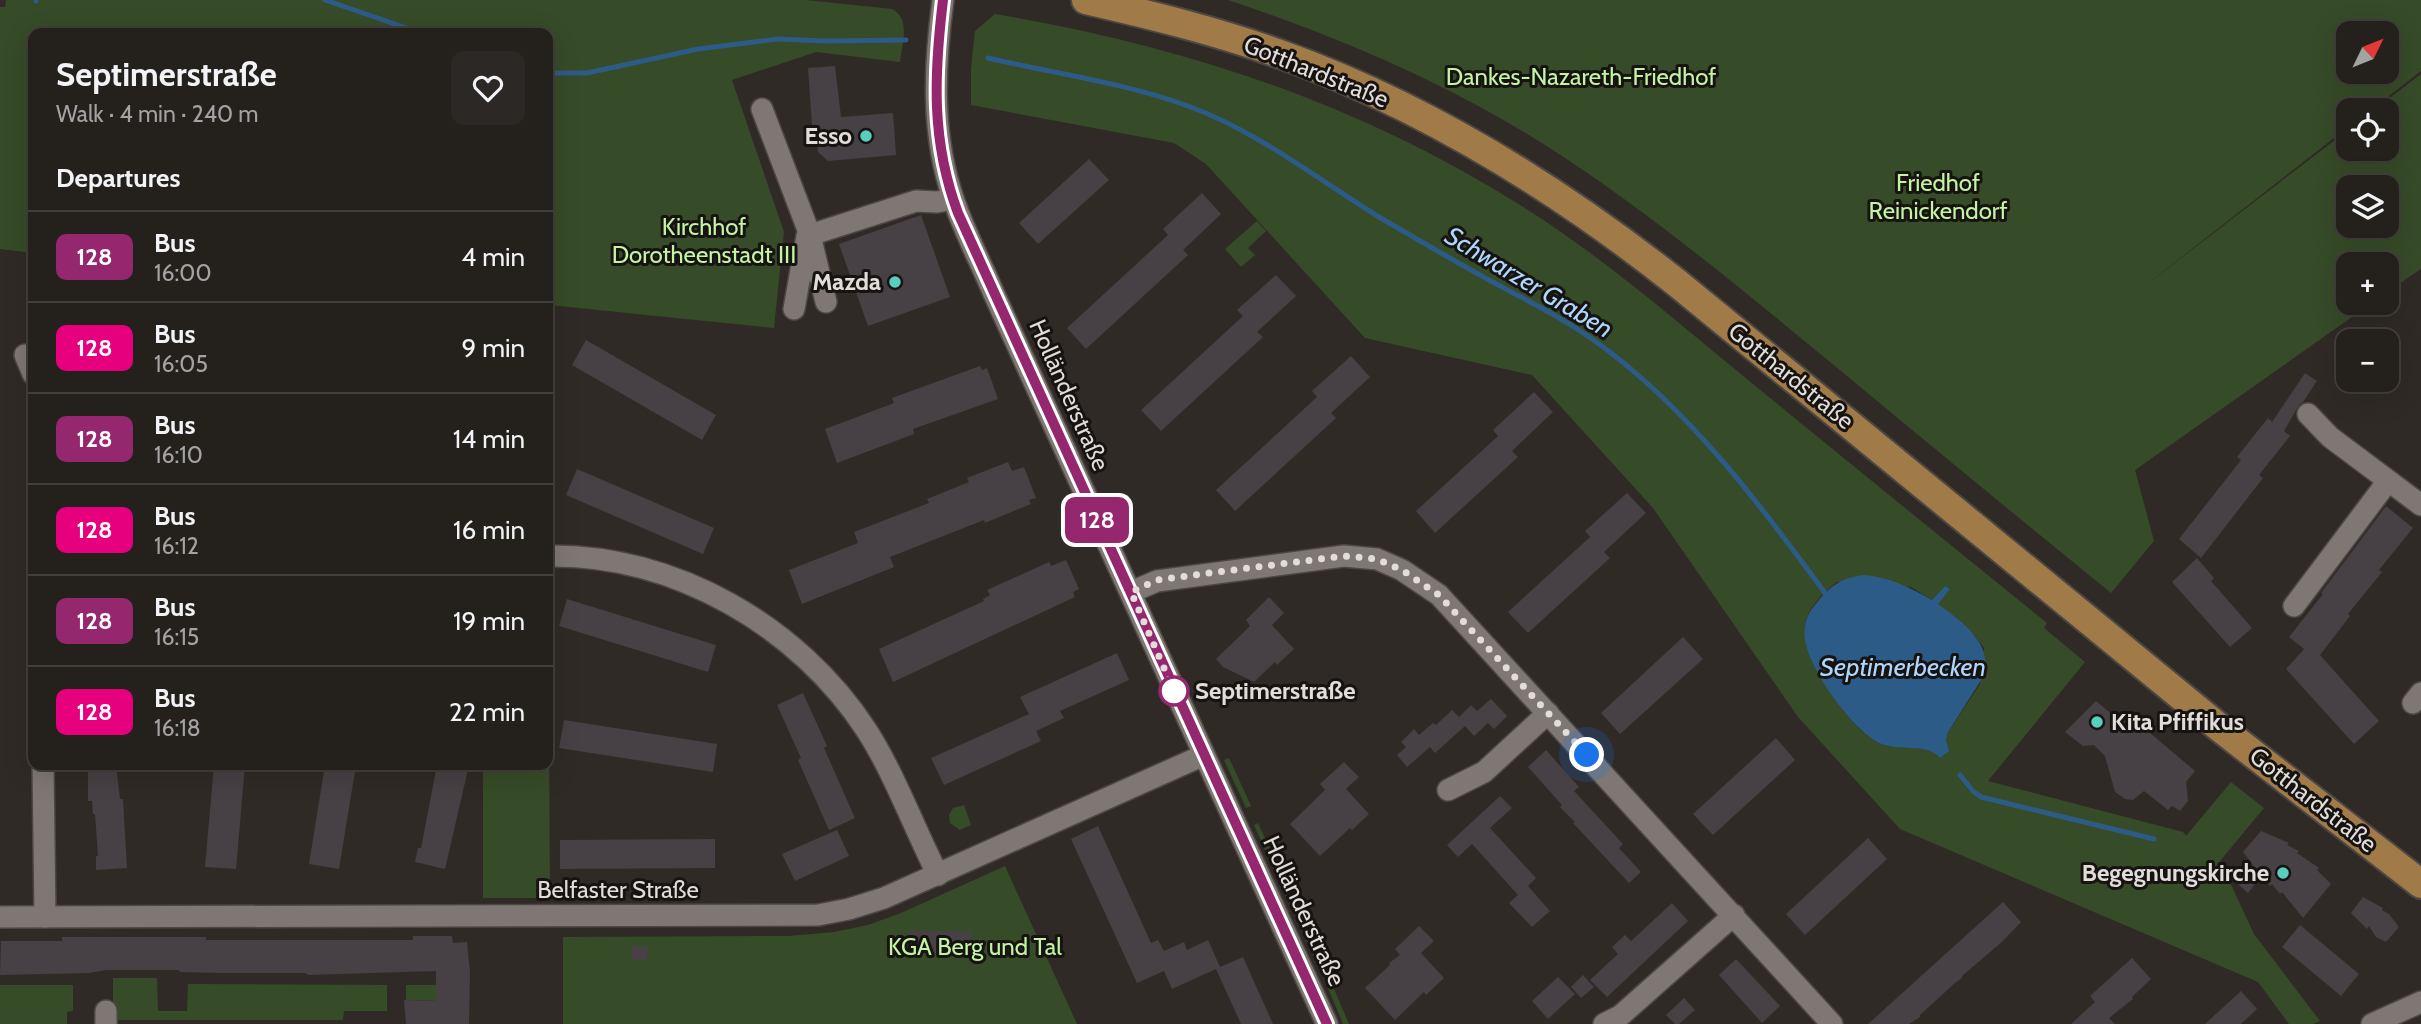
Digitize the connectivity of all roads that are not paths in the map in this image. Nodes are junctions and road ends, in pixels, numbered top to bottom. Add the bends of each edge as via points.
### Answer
1 (943, 0) edge
2 (1086, 0) edge
3 (762, 109) dead end
4 (953, 198) junction
5 (810, 235) junction
6 (826, 302) dead end
7 (794, 309) dead end
8 (24, 355) dead end
9 (28, 363) edge
10 (2308, 414) dead end
11 (2388, 481) junction
12 (2421, 505) edge
13 (553, 556) edge
14 (1131, 592) junction
15 (2294, 606) dead end
16 (1548, 713) junction
17 (1204, 755) junction
18 (43, 770) edge
19 (1448, 790) dead end
20 (938, 876) junction
21 (2421, 884) edge
22 (1734, 915) junction
23 (0, 917) edge
24 (45, 917) junction
25 (2421, 1002) edge
26 (1327, 1024) edge
27 (1604, 1024) edge
28 (1832, 1024) edge
29 (2372, 1024) edge

1 - 4 street, Holländerstraße via 936,108
2 - 21 main road, Gotthardstraße via 1154,15 1280,54 1376,93 1552,190 1621,238 2220,728
3 - 5 street
4 - 5 street via 916,201
4 - 14 street, Holländerstraße
5 - 6 street
5 - 7 street
8 - 9 street
10 - 11 street via 2330,437
11 - 12 street
11 - 15 street
13 - 20 street via 606,560 673,577 734,607 799,652 874,742
14 - 16 street via 1157,580 1212,572 1344,556 1377,559 1439,595
14 - 17 street, Holländerstraße
16 - 19 street via 1484,772
16 - 22 street
17 - 20 street, Belfaster Straße
17 - 26 street, Holländerstraße
18 - 24 street
20 - 24 street, Belfaster Straße via 884,898 818,915
22 - 27 street via 1620,1016
22 - 28 street
23 - 24 street, Belfaster Straße
25 - 29 street

